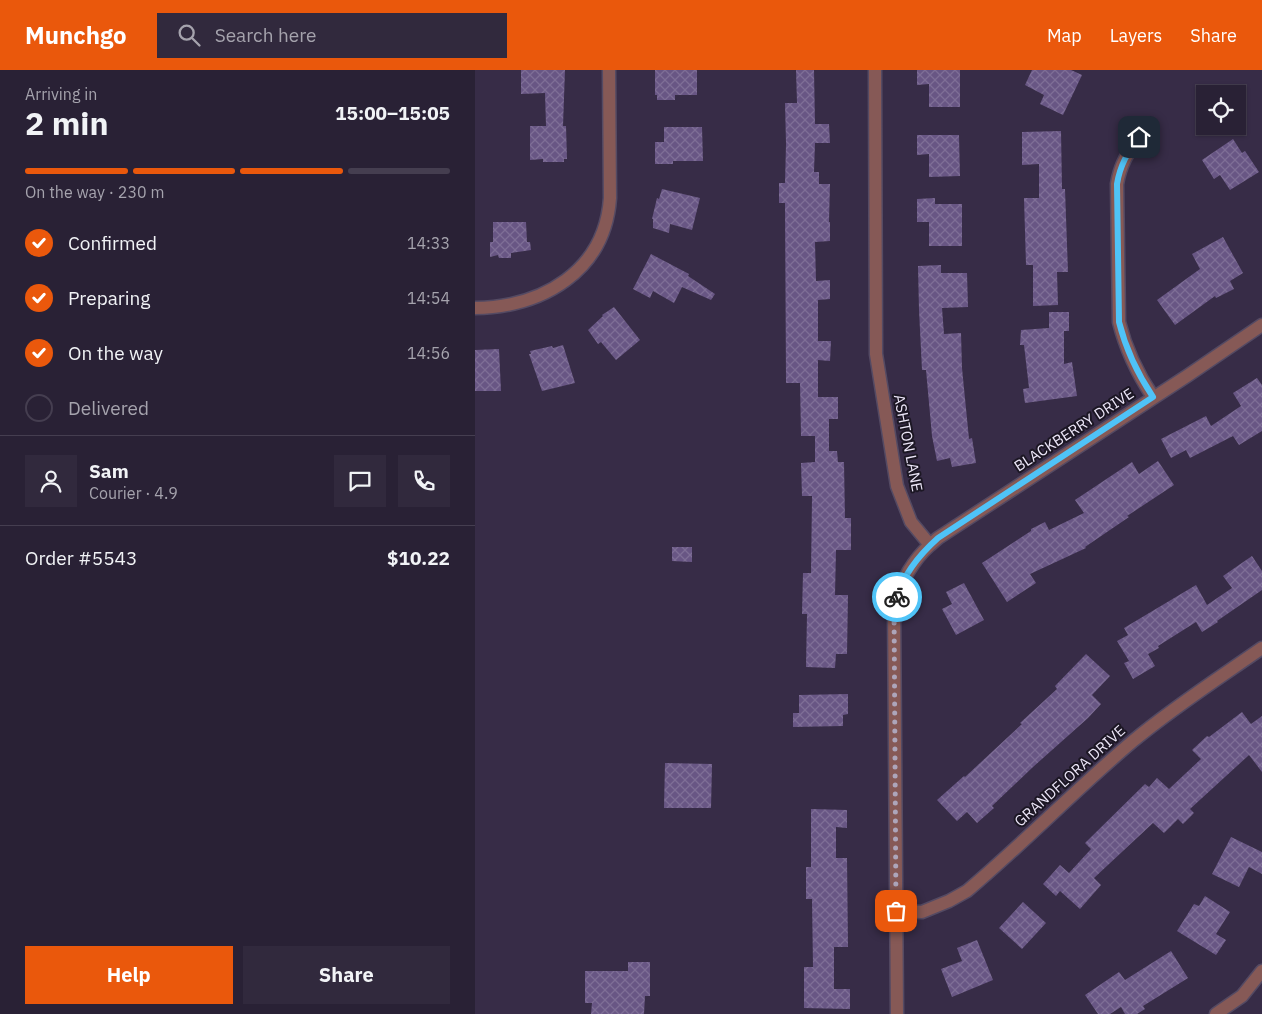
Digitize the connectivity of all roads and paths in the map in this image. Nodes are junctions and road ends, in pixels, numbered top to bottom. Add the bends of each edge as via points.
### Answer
1 (609, 70) edge
2 (875, 70) edge
3 (1139, 137) dead end
4 (475, 308) edge
5 (1262, 325) edge
6 (1153, 397) junction
7 (930, 545) junction
8 (1262, 648) edge
9 (896, 911) junction
10 (1262, 971) edge
11 (897, 1014) edge
12 (1216, 1014) edge

1 - 4 street via 609,216 591,254 576,272 546,293 509,305
2 - 7 street, ASHTON LANE via 876,354 897,486 911,522
3 - 6 street via 1125,156 1117,184 1119,322 1138,374
5 - 6 street, BLACKBERRY DRIVE
6 - 7 street, BLACKBERRY DRIVE
7 - 9 street via 907,573 894,605
8 - 9 street, GRANDFLORA DRIVE via 1133,741 967,891 921,912
9 - 11 street
10 - 12 street via 1242,996

